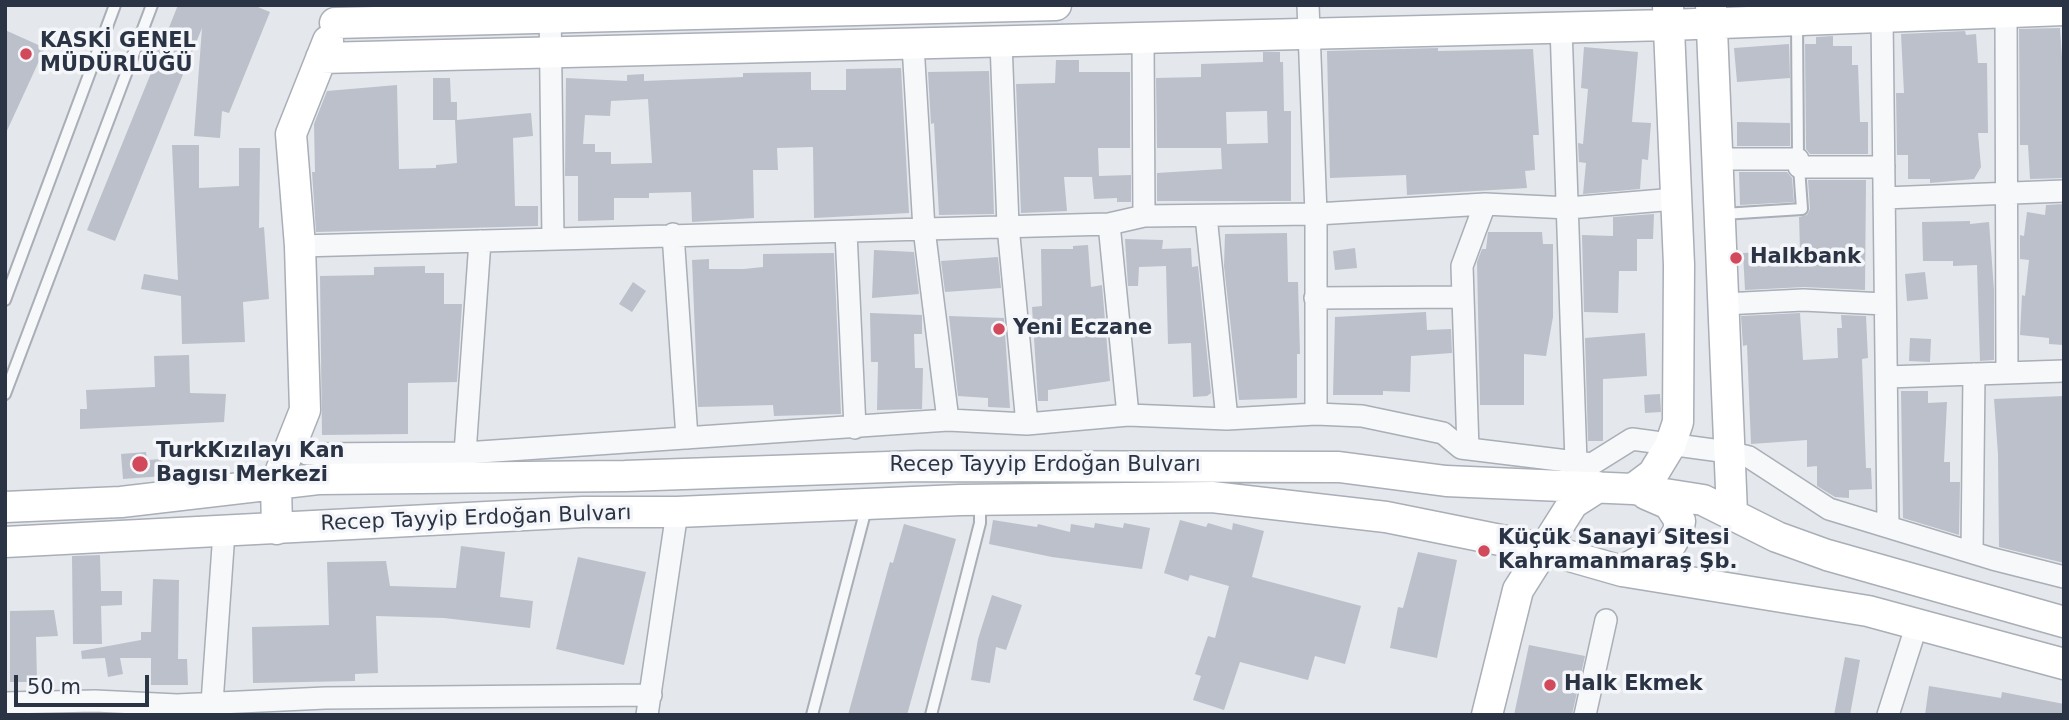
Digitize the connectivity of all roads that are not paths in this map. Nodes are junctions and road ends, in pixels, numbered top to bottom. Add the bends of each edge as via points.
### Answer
1 (115, 5) edge
2 (152, 5) edge
3 (1056, 5) edge
4 (919, 8) edge
5 (2064, 9) edge
6 (550, 12) edge
7 (2006, 12) junction
8 (339, 14) edge
9 (1712, 14) edge
10 (1668, 15) edge
11 (1882, 16) junction
12 (1310, 19) edge
13 (1797, 19) junction
14 (1561, 27) junction
15 (1143, 38) junction
16 (1001, 42) junction
17 (913, 45) junction
18 (553, 55) junction
19 (321, 58) junction
20 (1718, 159) junction
21 (1798, 163) junction
22 (1884, 167) junction
23 (2064, 191) edge
24 (2006, 193) junction
25 (1884, 198) junction
26 (1675, 199) junction
27 (1485, 204) junction
28 (1569, 208) junction
29 (1316, 214) junction
30 (1720, 214) junction
31 (1144, 216) junction
32 (1206, 216) junction
33 (1109, 224) junction
34 (1007, 226) junction
35 (924, 229) junction
36 (846, 232) junction
37 (673, 234) junction
38 (553, 239) junction
39 (480, 242) junction
40 (300, 246) junction
41 (1463, 297) junction
42 (1315, 298) junction
43 (5, 300) edge
44 (1724, 304) junction
45 (1885, 304) junction
46 (2064, 371) edge
47 (2007, 373) junction
48 (1974, 374) junction
49 (1887, 377) junction
50 (5, 394) edge
51 (305, 410) junction
52 (1317, 414) junction
53 (1128, 415) junction
54 (1227, 419) junction
55 (948, 421) junction
56 (1027, 424) junction
57 (855, 428) junction
58 (687, 438) junction
59 (1670, 446) junction
60 (1468, 449) junction
61 (1728, 452) junction
62 (465, 453) junction
63 (1576, 462) junction
64 (312, 466) junction
65 (276, 483) junction
66 (1598, 487) junction
67 (1633, 489) junction
68 (980, 500) junction
69 (868, 503) junction
70 (5, 507) edge
71 (677, 512) junction
72 (1732, 513) junction
73 (338, 523) junction
74 (1888, 525) junction
75 (277, 529) junction
76 (224, 532) junction
77 (5, 542) edge
78 (1545, 549) junction
79 (1972, 552) junction
80 (1622, 571) junction
81 (2064, 577) edge
82 (1606, 620) dead end
83 (2064, 622) edge
84 (1917, 624) junction
85 (2064, 664) edge
86 (5, 703) edge
87 (212, 703) junction
88 (649, 705) edge
89 (493, 706) edge
90 (93, 708) edge
91 (176, 710) edge
92 (812, 715) edge
93 (931, 715) edge
94 (1487, 715) edge
95 (1585, 715) edge
96 (1888, 715) edge

1 - 43 lane
2 - 50 lane
3 - 4 main road
4 - 6 main road
5 - 7 main road
6 - 8 main road
6 - 18 street
7 - 11 main road
7 - 24 street
8 - 19 main road
9 - 10 main road
9 - 13 main road
9 - 20 main road
10 - 14 main road
10 - 26 main road
11 - 13 main road
11 - 22 street
12 - 14 main road
12 - 15 main road
12 - 29 street
13 - 21 lane
14 - 28 street
15 - 16 main road
15 - 31 street
16 - 17 main road
16 - 34 street
17 - 18 main road
17 - 35 street
18 - 19 main road
18 - 38 street
19 - 40 main road via 291,134
20 - 21 street
20 - 30 main road
21 - 22 street
21 - 30 lane via 1801,209
22 - 25 street
23 - 24 street
24 - 25 street
24 - 47 street
25 - 45 street
26 - 28 street
26 - 59 main road via 1678,422
27 - 28 street
27 - 29 street
27 - 41 street via 1462,266
28 - 63 street
29 - 32 street
29 - 42 street
30 - 44 main road
31 - 32 street
31 - 33 street
32 - 54 street
33 - 34 street
33 - 53 street
34 - 35 street
34 - 56 street
35 - 36 street
35 - 55 street
36 - 37 street
36 - 57 street
37 - 38 street
37 - 58 street
38 - 39 street
39 - 40 street
39 - 62 street
40 - 51 main road
41 - 42 street
41 - 60 street
42 - 52 street
44 - 45 street via 1803,300
44 - 61 main road
45 - 49 street
46 - 47 street
47 - 48 street
48 - 49 street
48 - 79 street
49 - 74 street
51 - 64 main road
51 - 65 main road
52 - 54 street
52 - 60 street via 1362,416 1443,433
53 - 54 street
53 - 56 street
55 - 56 street
55 - 57 street
57 - 58 street
58 - 62 street
59 - 61 street
59 - 63 street via 1632,439 1592,464
59 - 67 main road via 1653,474
60 - 63 street
61 - 72 main road
61 - 74 street via 1749,457 1829,509
62 - 64 street
64 - 65 main road, Recep Tayyip Erdoğan Bulvarı
64 - 66 main road, Recep Tayyip Erdoğan Bulvarı via 625,476 918,466 1339,467 1446,481
64 - 73 main road
65 - 70 main road, Recep Tayyip Erdoğan Bulvarı via 121,502
65 - 75 main road
66 - 67 main road, Recep Tayyip Erdoğan Bulvarı
66 - 78 main road via 1573,503
67 - 72 main road, Recep Tayyip Erdoğan Bulvarı via 1703,500
67 - 80 main road via 1669,504 1680,521 1671,544
68 - 69 main road, Recep Tayyip Erdoğan Bulvarı
68 - 78 main road, Recep Tayyip Erdoğan Bulvarı via 1212,497 1386,517
68 - 93 lane via 980,523
69 - 71 main road, Recep Tayyip Erdoğan Bulvarı
69 - 92 lane
71 - 73 main road, Recep Tayyip Erdoğan Bulvarı
71 - 88 street
72 - 83 main road, Recep Tayyip Erdoğan Bulvarı via 1777,537 1827,555
73 - 75 main road, Recep Tayyip Erdoğan Bulvarı
74 - 79 street
75 - 76 main road, Recep Tayyip Erdoğan Bulvarı
76 - 77 main road, Recep Tayyip Erdoğan Bulvarı
76 - 87 street
78 - 80 main road, Recep Tayyip Erdoğan Bulvarı
78 - 94 main road via 1518,590
79 - 81 street
80 - 84 main road, Recep Tayyip Erdoğan Bulvarı via 1762,591
82 - 95 street
84 - 85 main road, Recep Tayyip Erdoğan Bulvarı
84 - 96 street
86 - 90 street
87 - 89 street
87 - 91 street
88 - 89 street
90 - 91 street

